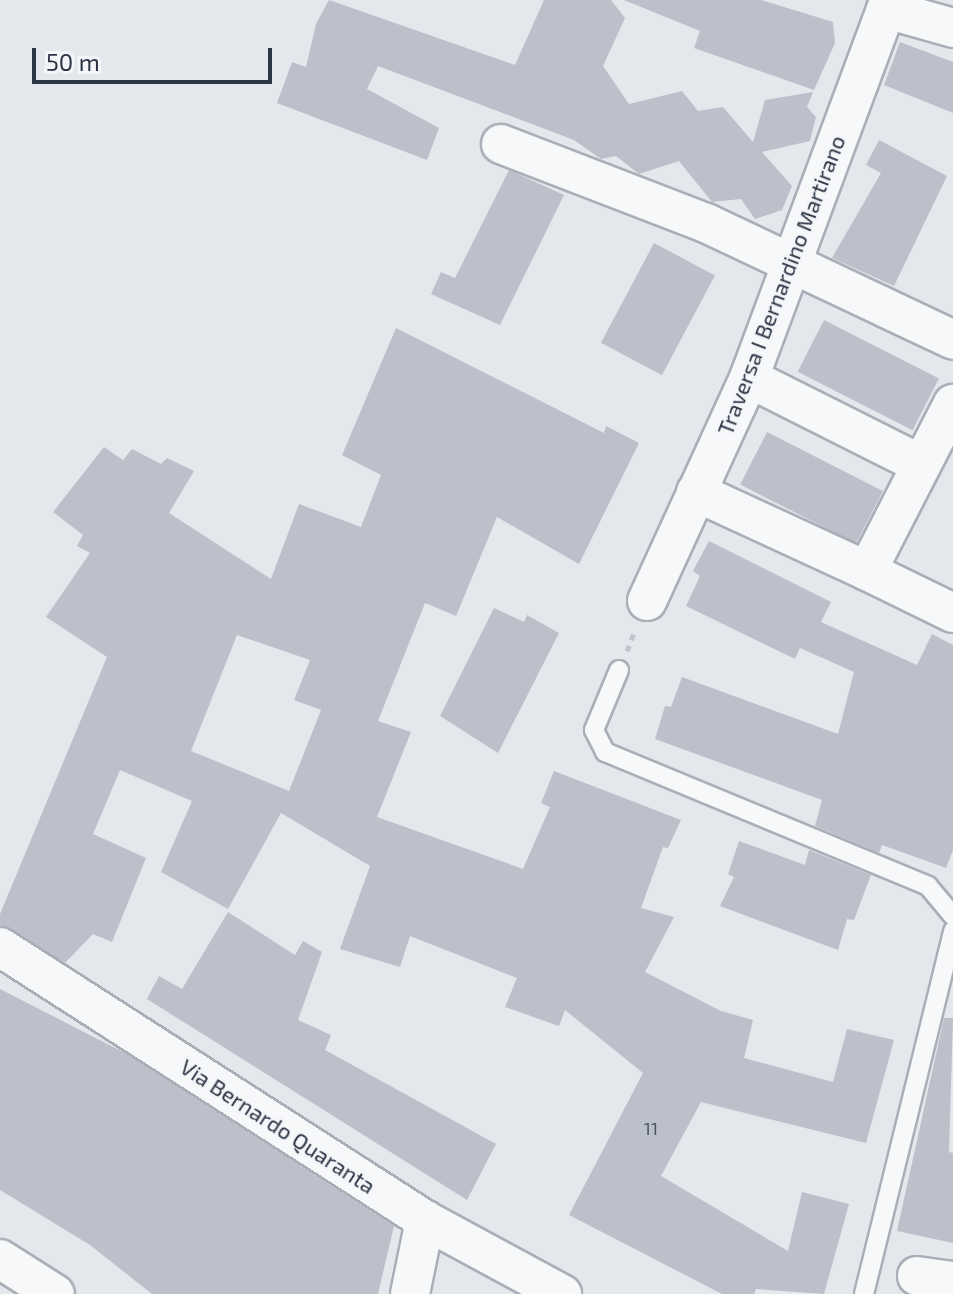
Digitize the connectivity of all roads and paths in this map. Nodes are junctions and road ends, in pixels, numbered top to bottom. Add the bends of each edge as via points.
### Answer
1 (953, 28) edge
2 (501, 144) dead end
3 (793, 262) junction
4 (953, 340) edge
5 (749, 378) junction
6 (953, 404) edge
7 (920, 464) junction
8 (696, 492) junction
9 (867, 571) junction
10 (647, 601) dead end
11 (953, 613) edge
12 (619, 670) dead end
13 (953, 916) edge
14 (953, 931) edge
15 (0, 947) edge
16 (425, 1220) junction
17 (0, 1259) edge
18 (55, 1294) edge
19 (410, 1294) edge
20 (562, 1294) edge
21 (864, 1294) edge

1 - 3 street, Traversa I Bernardino Martirano via 886,9
2 - 3 street
3 - 4 street
3 - 5 street, Traversa I Bernardino Martirano
5 - 7 street
5 - 8 street, Traversa I Bernardino Martirano
6 - 7 street
7 - 9 street
8 - 9 street
8 - 10 street, Traversa I Bernardino Martirano
9 - 11 street
12 - 13 lane via 594,730 605,752 928,886
14 - 21 lane
15 - 16 street, Via Bernardo Quaranta
16 - 19 street
16 - 20 street, Via Bernardo Quaranta
17 - 18 street

